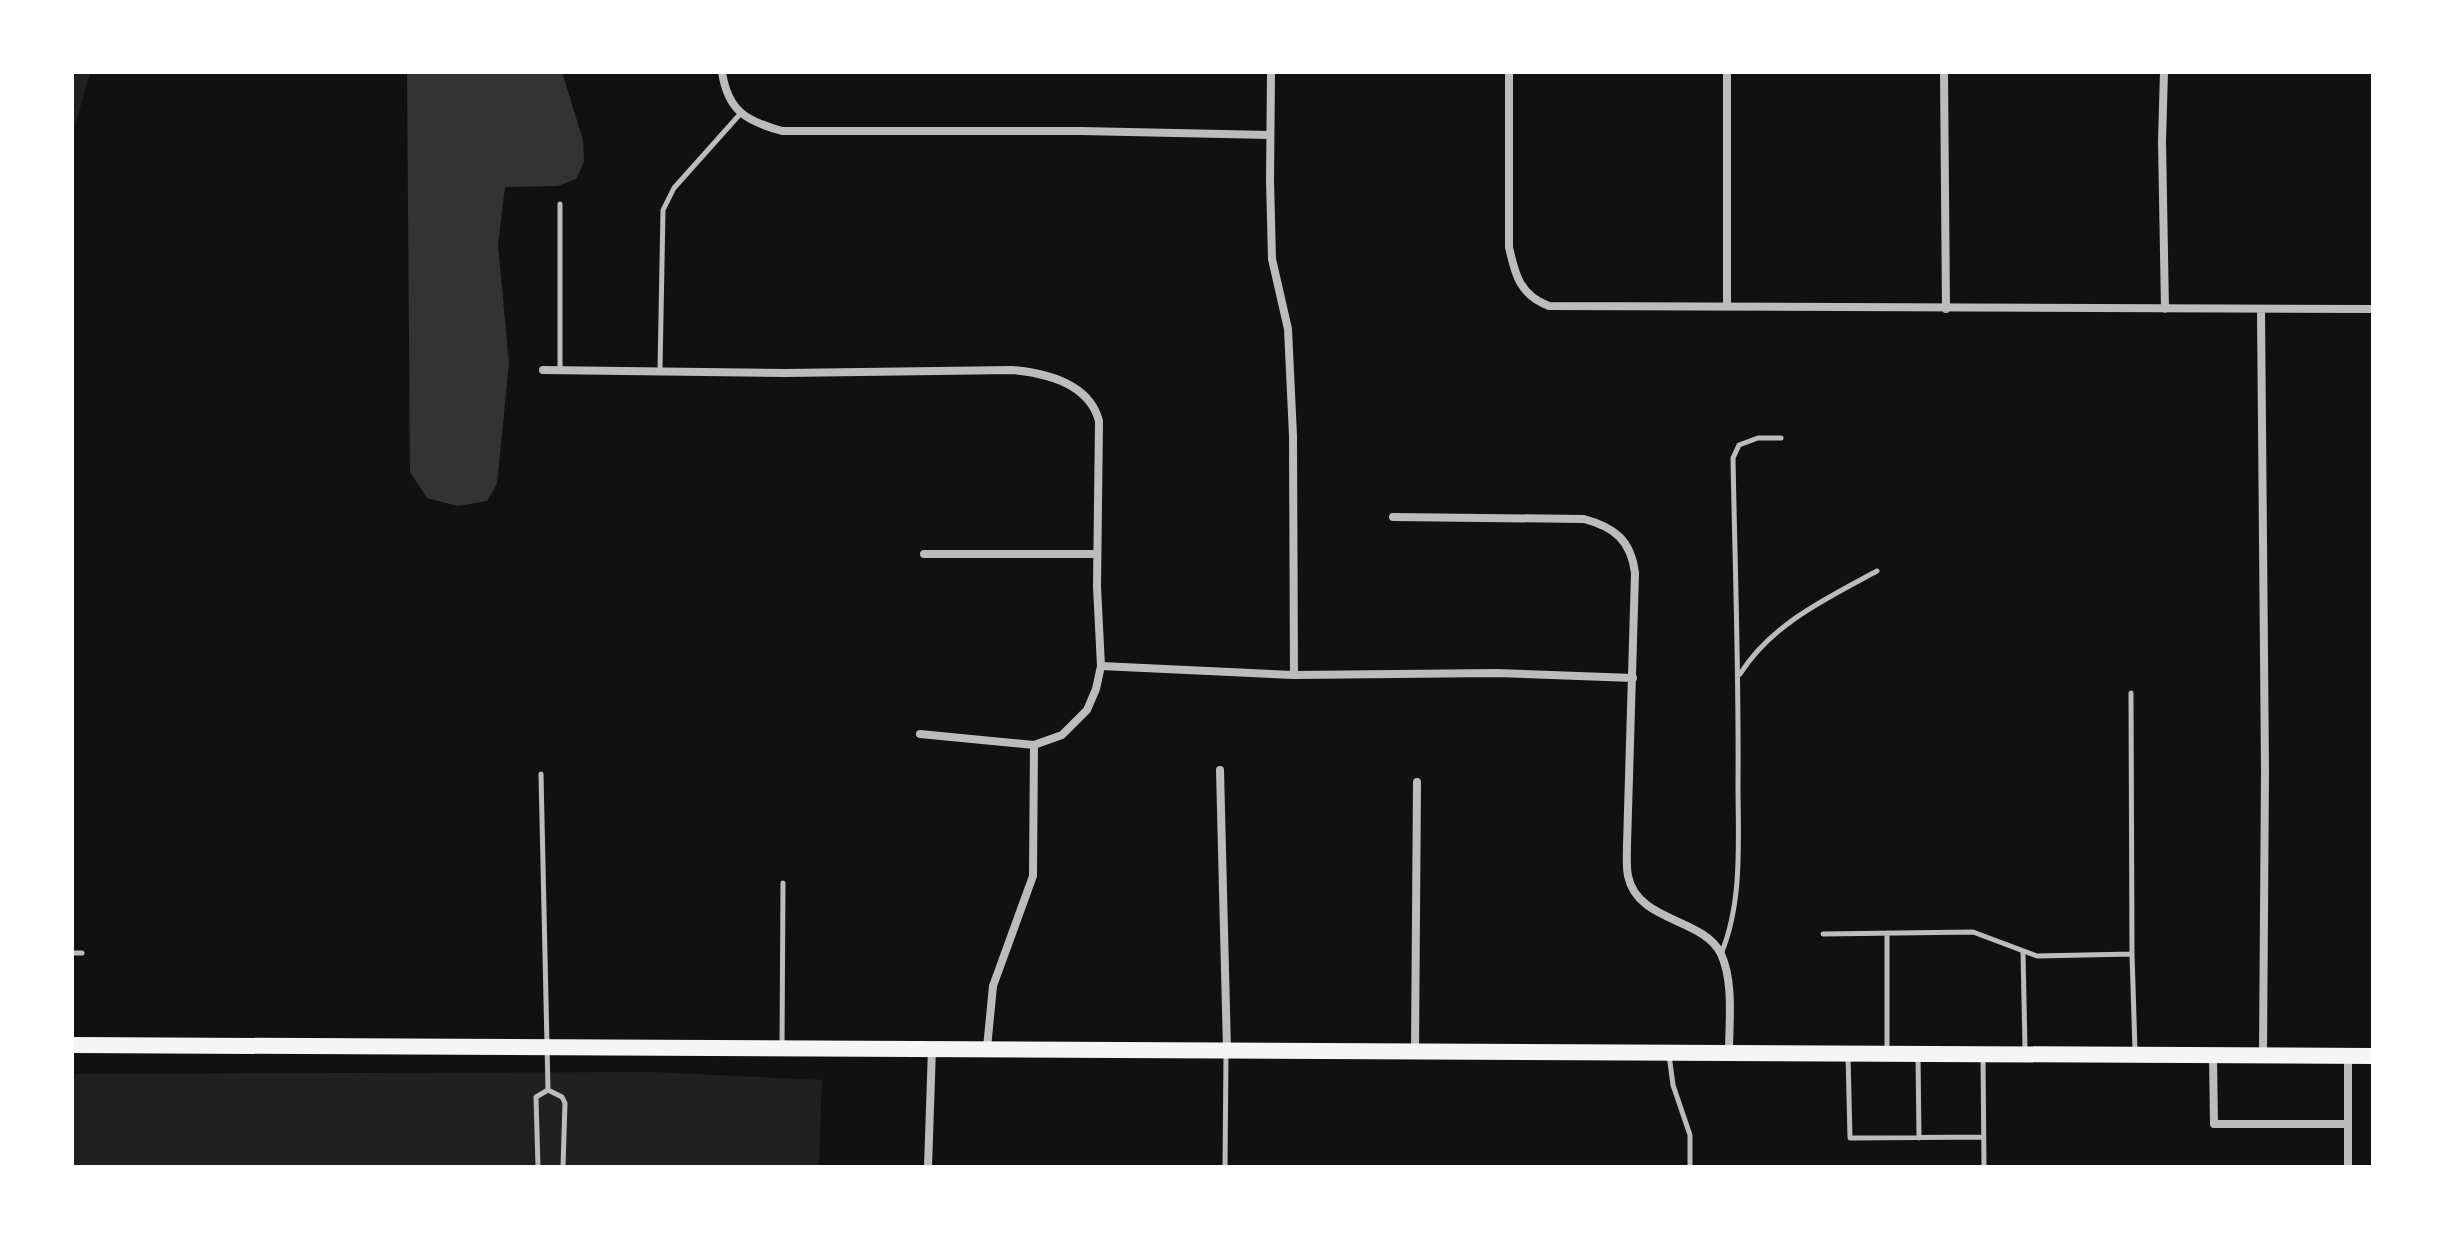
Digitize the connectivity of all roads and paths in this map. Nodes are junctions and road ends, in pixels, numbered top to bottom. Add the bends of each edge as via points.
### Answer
1 (722, 72) edge
2 (1271, 72) edge
3 (1509, 72) edge
4 (1727, 72) edge
5 (1944, 72) edge
6 (2164, 72) edge
7 (741, 113) junction
8 (1270, 135) junction
9 (560, 204) dead end
10 (1727, 305) junction
11 (1946, 309) junction
12 (2165, 309) junction
13 (2373, 309) edge
14 (2261, 310) junction
15 (543, 370) dead end
16 (560, 370) junction
17 (660, 370) junction
18 (1781, 438) dead end
19 (1393, 517) dead end
20 (924, 554) dead end
21 (1097, 554) junction
22 (1877, 571) dead end
23 (1101, 666) junction
24 (1294, 675) junction
25 (1739, 675) junction
26 (1633, 678) junction
27 (2131, 693) dead end
28 (920, 734) dead end
29 (1034, 745) junction
30 (1220, 770) dead end
31 (541, 774) dead end
32 (1417, 782) dead end
33 (783, 883) dead end
34 (1887, 933) junction
35 (1823, 934) dead end
36 (2023, 951) junction
37 (72, 953) edge
38 (82, 953) dead end
39 (2132, 954) junction
40 (1721, 955) junction
41 (72, 1045) edge
42 (547, 1047) junction
43 (782, 1048) junction
44 (932, 1048) junction
45 (987, 1048) junction
46 (1227, 1050) junction
47 (1415, 1051) junction
48 (1669, 1053) junction
49 (1729, 1053) junction
50 (1848, 1054) junction
51 (1887, 1054) junction
52 (1918, 1054) junction
53 (1982, 1054) junction
54 (2025, 1054) junction
55 (2136, 1055) junction
56 (2213, 1055) junction
57 (2263, 1056) junction
58 (2348, 1056) junction
59 (2373, 1056) edge
60 (548, 1090) junction
61 (2348, 1124) junction
62 (1984, 1137) junction
63 (1919, 1138) junction
64 (538, 1167) edge
65 (563, 1167) edge
66 (928, 1167) edge
67 (1225, 1167) edge
68 (1690, 1167) edge
69 (1984, 1167) edge
70 (2348, 1167) edge

1 - 7 street via 730,101
2 - 8 street
3 - 10 street via 1509,247 1515,275 1526,293 1549,306
4 - 10 street
5 - 11 street
6 - 12 street
7 - 8 street via 782,131
7 - 17 lane via 674,188 663,210
8 - 24 street via 1272,259 1288,329
9 - 16 lane
10 - 11 street
11 - 12 street
12 - 14 street
13 - 14 street
14 - 57 street
15 - 16 street
16 - 17 street
17 - 21 street via 1037,372 1061,379 1079,391 1099,421
18 - 25 lane via 1739,445 1733,458
19 - 26 street via 1584,519 1619,534 1632,554 1635,573
20 - 21 street
21 - 23 street
22 - 25 lane via 1772,635
23 - 24 street
23 - 29 street via 1087,710 1062,735
24 - 26 street
25 - 40 lane via 1737,855 1731,930
26 - 40 street via 1628,876 1646,904 1714,943
27 - 39 lane
28 - 29 street
29 - 45 street via 1033,876 993,986
30 - 46 street
31 - 42 lane
32 - 47 street
33 - 43 lane
34 - 35 lane
34 - 36 lane via 1973,932
34 - 51 lane
36 - 39 lane via 2037,956
36 - 54 lane
37 - 38 lane
39 - 55 lane
40 - 49 street via 1727,976
41 - 42 main road
42 - 43 main road
42 - 60 lane
43 - 44 main road
44 - 45 main road
44 - 66 street
45 - 46 main road
46 - 47 main road
46 - 67 lane
47 - 48 main road
48 - 49 main road
48 - 68 lane via 1673,1085 1690,1135
49 - 50 main road
50 - 51 main road
50 - 63 lane via 1850,1138
51 - 52 main road
52 - 53 main road
52 - 63 lane
53 - 54 main road
53 - 62 lane
54 - 55 main road
55 - 56 main road
56 - 57 main road
56 - 61 street via 2214,1124
57 - 58 main road
58 - 59 main road
58 - 61 street
60 - 64 lane via 536,1097
60 - 65 lane via 565,1103
61 - 70 street
62 - 63 lane
62 - 69 lane

